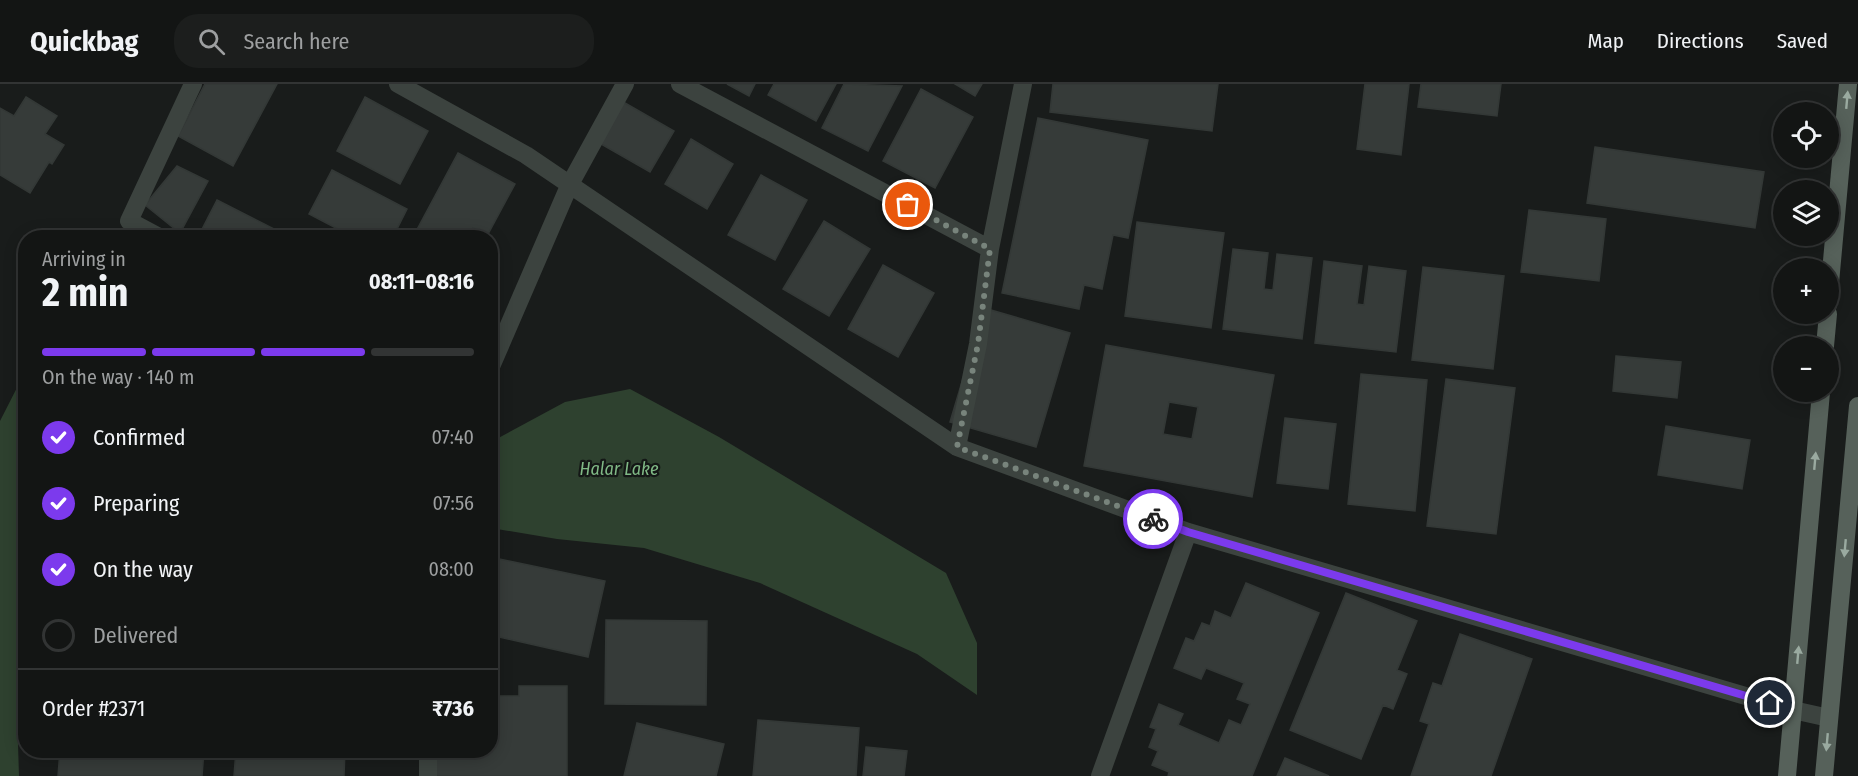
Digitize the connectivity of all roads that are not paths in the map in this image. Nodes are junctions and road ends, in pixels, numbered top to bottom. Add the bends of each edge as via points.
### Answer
1 (193, 84) edge
2 (398, 84) edge
3 (625, 84) edge
4 (680, 84) edge
5 (1023, 84) edge
6 (1848, 84) edge
7 (569, 186) junction
8 (146, 230) edge
9 (990, 249) junction
10 (1832, 258) edge
11 (498, 350) edge
12 (1820, 402) edge
13 (1858, 406) edge
14 (957, 447) junction
15 (1188, 532) junction
16 (1793, 710) junction
17 (1829, 718) junction
18 (428, 758) edge
19 (428, 776) edge
20 (1100, 776) edge
21 (1787, 776) edge
22 (1824, 776) edge

1 - 8 street via 129,221
2 - 7 street via 526,155
3 - 7 street
4 - 9 street
5 - 9 street
10 -> 6 main road
7 - 11 street
7 - 14 street
9 - 14 street via 978,344
16 -> 12 main road
13 -> 17 main road
14 - 15 street
15 - 16 street
15 - 20 street
16 - 17 street
16 - 21 main road
17 -> 22 main road
18 - 19 street

